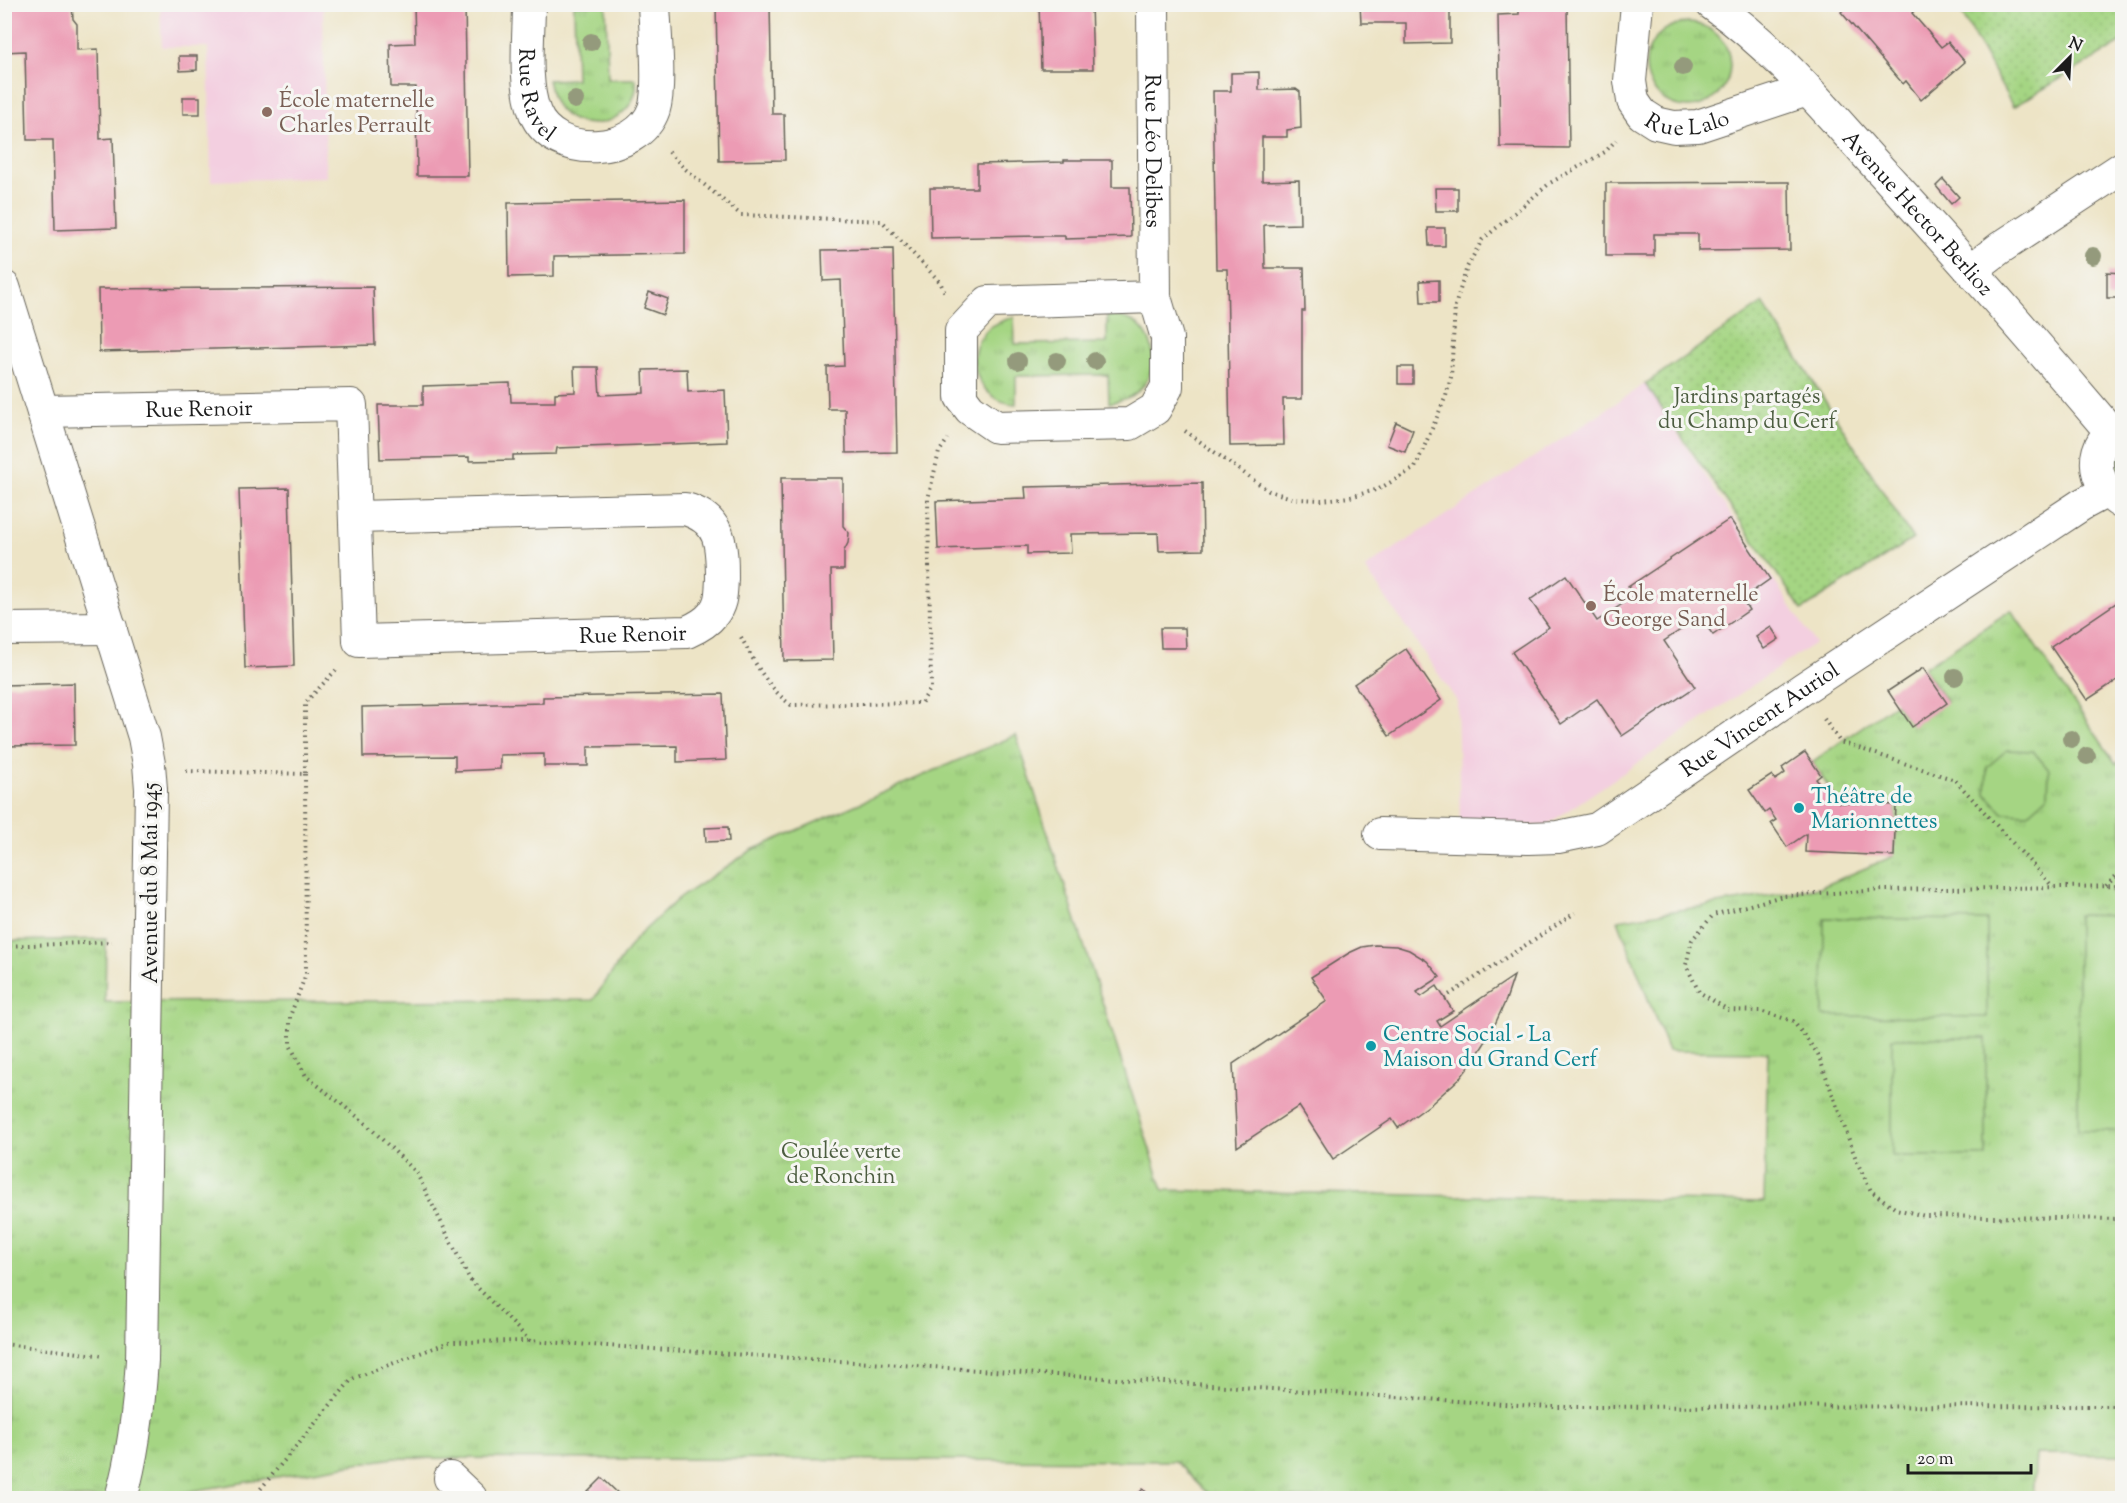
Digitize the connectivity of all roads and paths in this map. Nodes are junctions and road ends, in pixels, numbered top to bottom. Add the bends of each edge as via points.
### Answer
1 (529, 4) edge
2 (654, 4) edge
3 (1153, 4) edge
4 (1637, 4) edge
5 (1713, 4) edge
6 (1808, 90) junction
7 (1642, 114) junction
8 (644, 126) junction
9 (2122, 168) edge
10 (2122, 193) edge
11 (2086, 194) junction
12 (1971, 270) junction
13 (4, 287) edge
14 (1155, 297) junction
15 (961, 331) junction
16 (970, 409) junction
17 (1155, 409) junction
18 (43, 411) junction
19 (2117, 429) edge
20 (2115, 497) edge
21 (356, 517) junction
22 (721, 601) junction
23 (111, 628) junction
24 (4, 629) edge
25 (359, 641) junction
26 (1804, 688) junction
27 (150, 770) junction
28 (305, 774) junction
29 (1380, 834) dead end
30 (2122, 870) edge
31 (2106, 886) junction
32 (2122, 886) edge
33 (2053, 887) junction
34 (1575, 913) dead end
35 (149, 941) junction
36 (4, 946) edge
37 (1444, 998) dead end
38 (2122, 1219) edge
39 (530, 1341) junction
40 (4, 1344) edge
41 (141, 1360) junction
42 (2122, 1406) edge
43 (121, 1498) edge
44 (253, 1498) edge

1 - 8 street, Rue Ravel via 529,91 536,116 553,136 576,145 608,146
2 - 8 street via 657,93 654,111
3 - 14 street, Rue Léo Delibes
4 - 7 street, Rue Lalo via 1630,81 1633,101
5 - 6 street, Avenue Hector Berlioz
6 - 7 street, Rue Lalo via 1698,126 1674,127 1656,123
6 - 12 street, Avenue Hector Berlioz
7 - 17 path via 1605,152 1550,183 1482,240 1467,267 1455,306 1451,377 1446,396 1415,468 1379,489 1350,497 1295,499 1269,491
8 - 15 path via 684,168 741,214 882,221 940,282
9 - 11 street
10 - 11 street
11 - 12 street
12 - 19 street, Avenue Hector Berlioz
13 - 18 street, Avenue du 8 Mai 1945
14 - 15 street via 988,303
14 - 17 street, Rue Léo Delibes via 1167,338 1167,387
15 - 16 street via 961,397
16 - 17 street via 996,427 1130,424
16 - 22 path via 939,452 928,499 931,688 921,703 790,705 761,675
18 - 21 street, Rue Renoir via 351,405
18 - 23 street, Avenue du 8 Mai 1945
19 - 20 street via 2102,444 2097,457 2099,479
20 - 26 street, Rue Vincent Auriol via 2081,505
21 - 22 street via 685,509 699,513 720,541
21 - 25 street, Rue Renoir
22 - 25 street, Rue Renoir via 713,615 687,632
23 - 24 street
23 - 27 street, Avenue du 8 Mai 1945
25 - 28 path via 305,703
26 - 29 street, Rue Vincent Auriol via 1597,829 1538,838
26 - 33 path via 1840,742 1955,780
27 - 28 path
27 - 35 street, Avenue du 8 Mai 1945
28 - 39 path via 306,974 290,1016 290,1045 306,1076 364,1122 416,1172 470,1280
30 - 31 path
31 - 32 path
31 - 33 path
33 - 38 path via 1783,896 1713,915 1692,940 1686,965 1699,992 1728,1010 1760,1011 1793,1021 1818,1054 1871,1191 1896,1209 1925,1216
34 - 37 path
35 - 36 path
35 - 41 street, Avenue du 8 Mai 1945
39 - 42 path via 1550,1407
39 - 44 path via 449,1342 352,1379
40 - 41 path
41 - 43 street, Avenue du 8 Mai 1945 via 133,1448

